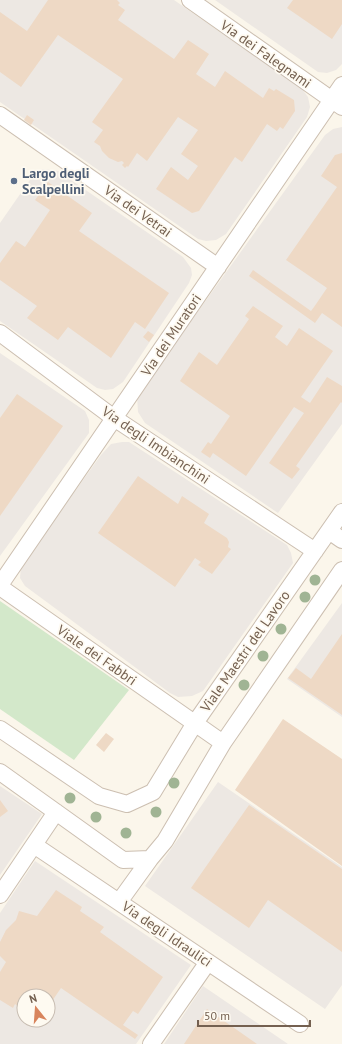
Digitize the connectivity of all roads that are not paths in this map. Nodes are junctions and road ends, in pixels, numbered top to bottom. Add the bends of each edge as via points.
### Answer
1 (190, 0) edge
2 (342, 84) edge
3 (337, 103) edge
4 (0, 115) edge
5 (218, 267) junction
6 (0, 333) edge
7 (114, 418) junction
8 (342, 512) edge
9 (329, 531) junction
10 (342, 540) edge
11 (315, 551) junction
12 (342, 570) edge
13 (0, 586) edge
14 (194, 723) junction
15 (0, 729) edge
16 (223, 743) junction
17 (0, 772) edge
18 (56, 812) junction
19 (34, 845) junction
20 (150, 859) junction
21 (0, 895) edge
22 (119, 902) junction
23 (208, 962) junction
24 (300, 1024) dead end
25 (151, 1044) edge

1 - 3 street, Via dei Falegnami
2 - 3 street, Via dei Muratori
3 - 5 street, Via dei Muratori
4 - 5 street, Via dei Vetrai
5 - 7 street, Via dei Muratori
6 - 7 street, Via degli Imbianchini
7 - 11 street, Via degli Imbianchini
7 - 13 street, Via dei Muratori
8 - 9 street, Viale Maestri del Lavoro
9 - 10 street
9 - 11 street, Viale Maestri del Lavoro
11 - 14 street, Viale Maestri del Lavoro
12 - 16 street
13 - 14 street, Viale dei Fabbri
14 - 15 street, Viale Maestri del Lavoro via 153,792 127,804 99,796
14 - 16 street, Viale dei Fabbri
16 - 20 street via 165,841
17 - 18 street
18 - 19 street
18 - 20 street via 123,860
19 - 21 street
19 - 22 street, Via degli Idraulici
20 - 22 street
22 - 23 street, Via degli Idraulici
23 - 24 street, Via degli Idraulici
23 - 25 street

